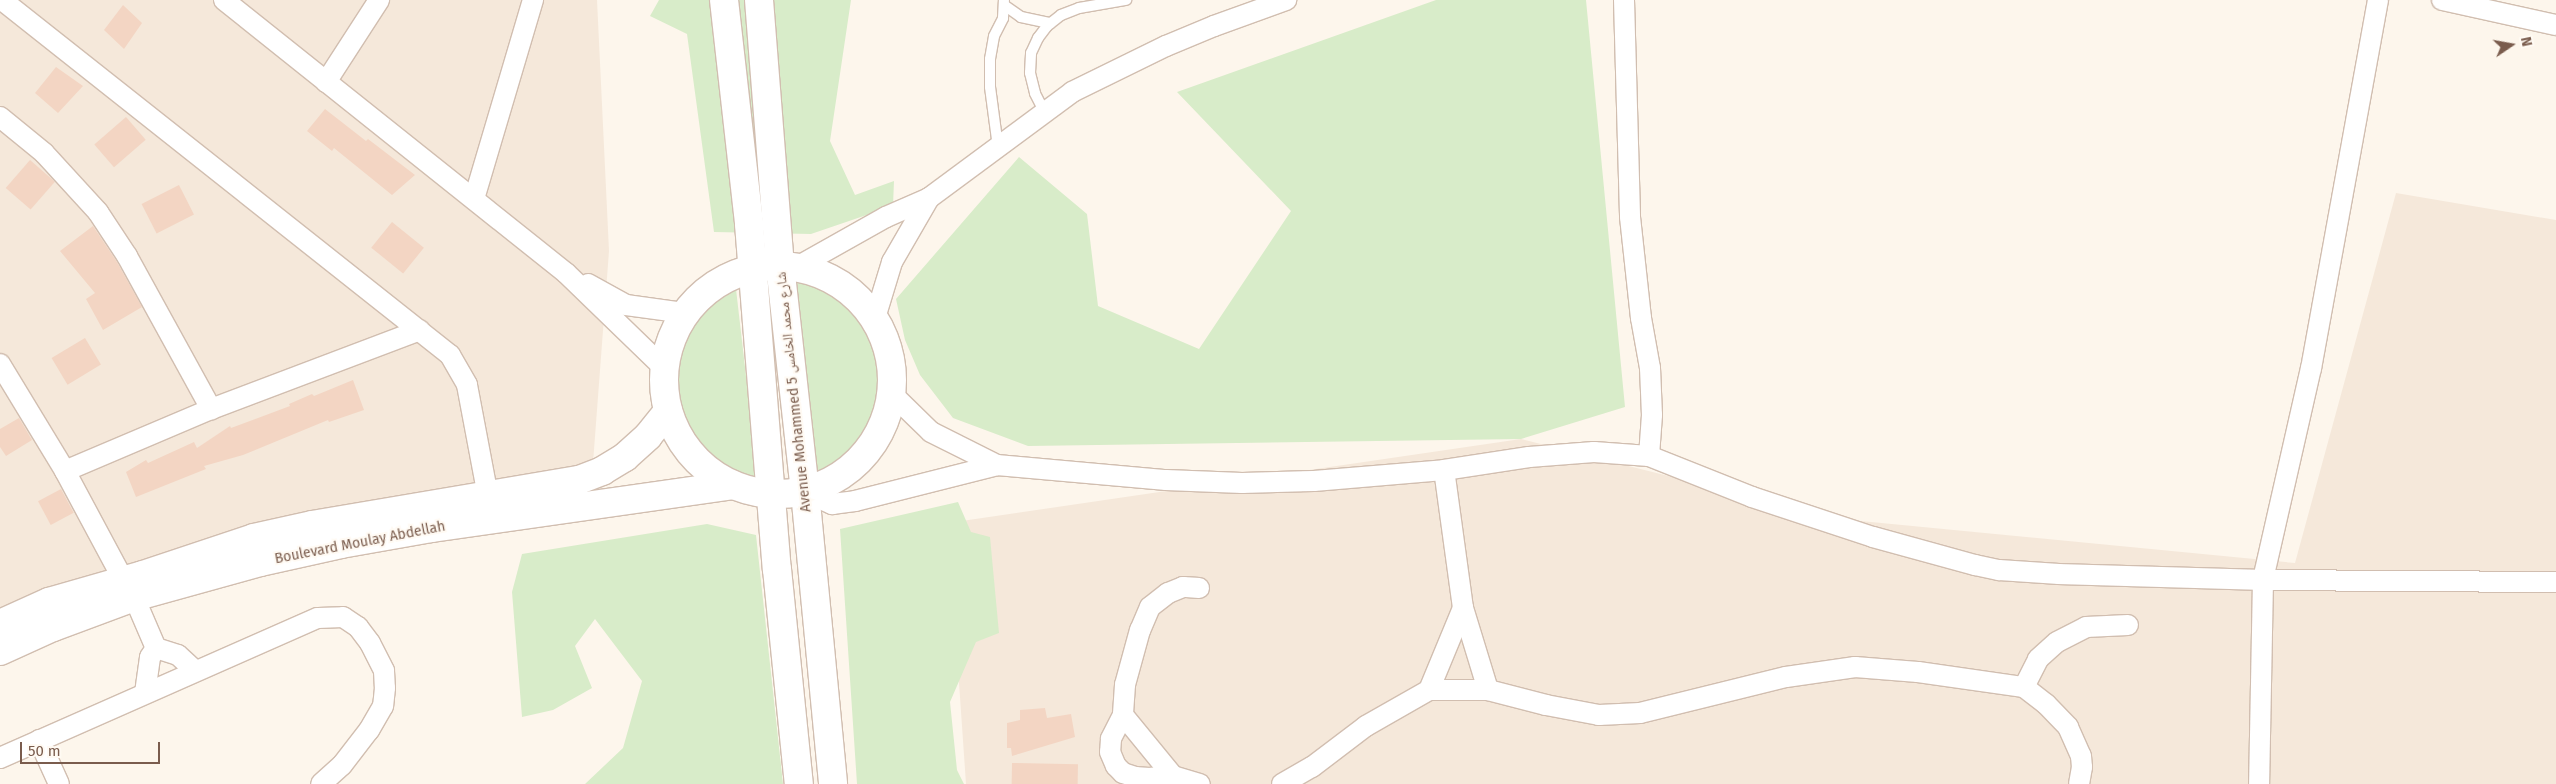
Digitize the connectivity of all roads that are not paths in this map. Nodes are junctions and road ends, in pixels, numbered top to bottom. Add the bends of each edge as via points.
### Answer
1 (2, 0) edge
2 (224, 0) edge
3 (379, 0) edge
4 (533, 0) edge
5 (724, 0) edge
6 (759, 0) edge
7 (1126, 0) edge
8 (1286, 0) edge
9 (1624, 0) edge
10 (2378, 0) edge
11 (2442, 0) edge
12 (1004, 2) edge
13 (2517, 8) edge
14 (1050, 23) junction
15 (2556, 25) edge
16 (326, 82) junction
17 (1045, 113) junction
18 (0, 117) edge
19 (998, 147) junction
20 (929, 198) junction
21 (474, 199) junction
22 (789, 266) junction
23 (752, 268) junction
24 (566, 273) junction
25 (685, 313) junction
26 (875, 318) junction
27 (420, 330) junction
28 (0, 364) edge
29 (664, 368) junction
30 (892, 394) junction
31 (211, 409) junction
32 (668, 411) junction
33 (1649, 456) junction
34 (997, 465) junction
35 (1444, 470) junction
36 (65, 471) junction
37 (733, 485) junction
38 (805, 492) junction
39 (772, 495) junction
40 (488, 496) junction
41 (2263, 580) junction
42 (2556, 582) edge
43 (128, 588) junction
44 (1199, 588) dead end
45 (1463, 608) junction
46 (0, 624) edge
47 (2128, 625) dead end
48 (156, 648) junction
49 (0, 651) edge
50 (195, 671) junction
51 (2024, 687) junction
52 (1428, 690) junction
53 (1488, 690) junction
54 (146, 694) junction
55 (1123, 715) junction
56 (39, 740) junction
57 (0, 758) edge
58 (1172, 776) junction
59 (59, 784) edge
60 (321, 784) edge
61 (798, 784) edge
62 (833, 784) edge
63 (1200, 784) edge
64 (1282, 784) edge
65 (2079, 784) edge
66 (2259, 784) edge

1 - 27 street
2 - 16 street
3 - 16 street
4 - 21 street
5 - 23 main road, Avenue Mohammed 5 شارع محمد الخامس via 750,224
6 - 22 main road, Avenue Mohammed 5 شارع محمد الخامس
7 - 14 lane via 1079,8
8 - 17 street via 1166,46 1072,92
9 - 33 street via 1630,217 1650,368 1652,415
10 - 41 street via 2311,368
11 - 13 street
12 - 14 lane via 1021,17
12 - 19 lane via 990,59
13 - 15 street
14 - 17 lane via 1031,53 1030,73
16 - 21 street
17 - 19 street
18 - 31 street via 44,153 98,212 127,256
19 - 20 street
20 - 22 street
20 - 26 street via 892,262
21 - 24 street
22 - 23 main road
22 - 26 main road via 828,276 854,294
22 - 38 main road, Avenue Mohammed 5 شارع محمد الخامس
23 - 25 main road via 726,277
23 - 39 main road, Avenue Mohammed 5 شارع محمد الخامس
24 - 25 street via 626,304
24 - 29 street
25 - 29 main road via 671,339
26 - 30 main road via 886,342 892,367
27 - 31 street
27 - 40 street via 450,355 462,374
28 - 36 street
29 - 32 main road
30 - 34 street via 931,432
30 - 38 main road via 879,434 852,468
31 - 36 street
32 - 37 main road via 682,442 704,468
32 - 40 main road, Boulevard Moulay Abdellah via 648,436 602,472 560,485
33 - 35 street via 1594,452 1529,457
33 - 41 street via 1752,497 1975,566 2059,574
34 - 35 street via 1166,480 1242,483 1314,481
34 - 38 street via 856,501 832,504
35 - 45 street
36 - 43 street
37 - 39 main road
37 - 43 main road, Boulevard Moulay Abdellah via 341,544
38 - 39 main road
38 - 62 main road, Avenue Mohammed 5 شارع محمد الخامس
39 - 61 main road, Avenue Mohammed 5 شارع محمد الخامس
40 - 43 main road, Boulevard Moulay Abdellah via 312,525 254,538 142,575
41 - 42 street
41 - 66 street
43 - 46 main road, Boulevard Moulay Abdellah via 49,602
43 - 48 street
43 - 49 main road, Boulevard Moulay Abdellah via 53,628
44 - 55 street via 1183,587 1168,593 1150,607 1140,630 1125,685
45 - 52 street
45 - 53 street
47 - 51 street via 2086,627 2056,642 2038,659
48 - 50 street via 178,655
48 - 54 street via 150,657
50 - 54 street
50 - 60 street via 318,618 343,617 358,628 370,643 384,671 383,706 342,765
51 - 53 street via 1855,667 1786,678 1640,713 1599,715
51 - 65 street via 2046,704 2068,728 2081,756
52 - 53 street
52 - 64 street via 1373,722 1312,767
54 - 56 street
55 - 58 street
55 - 58 street via 1111,739 1110,752 1116,766 1123,773 1135,777
56 - 57 street
56 - 59 street
58 - 63 street

